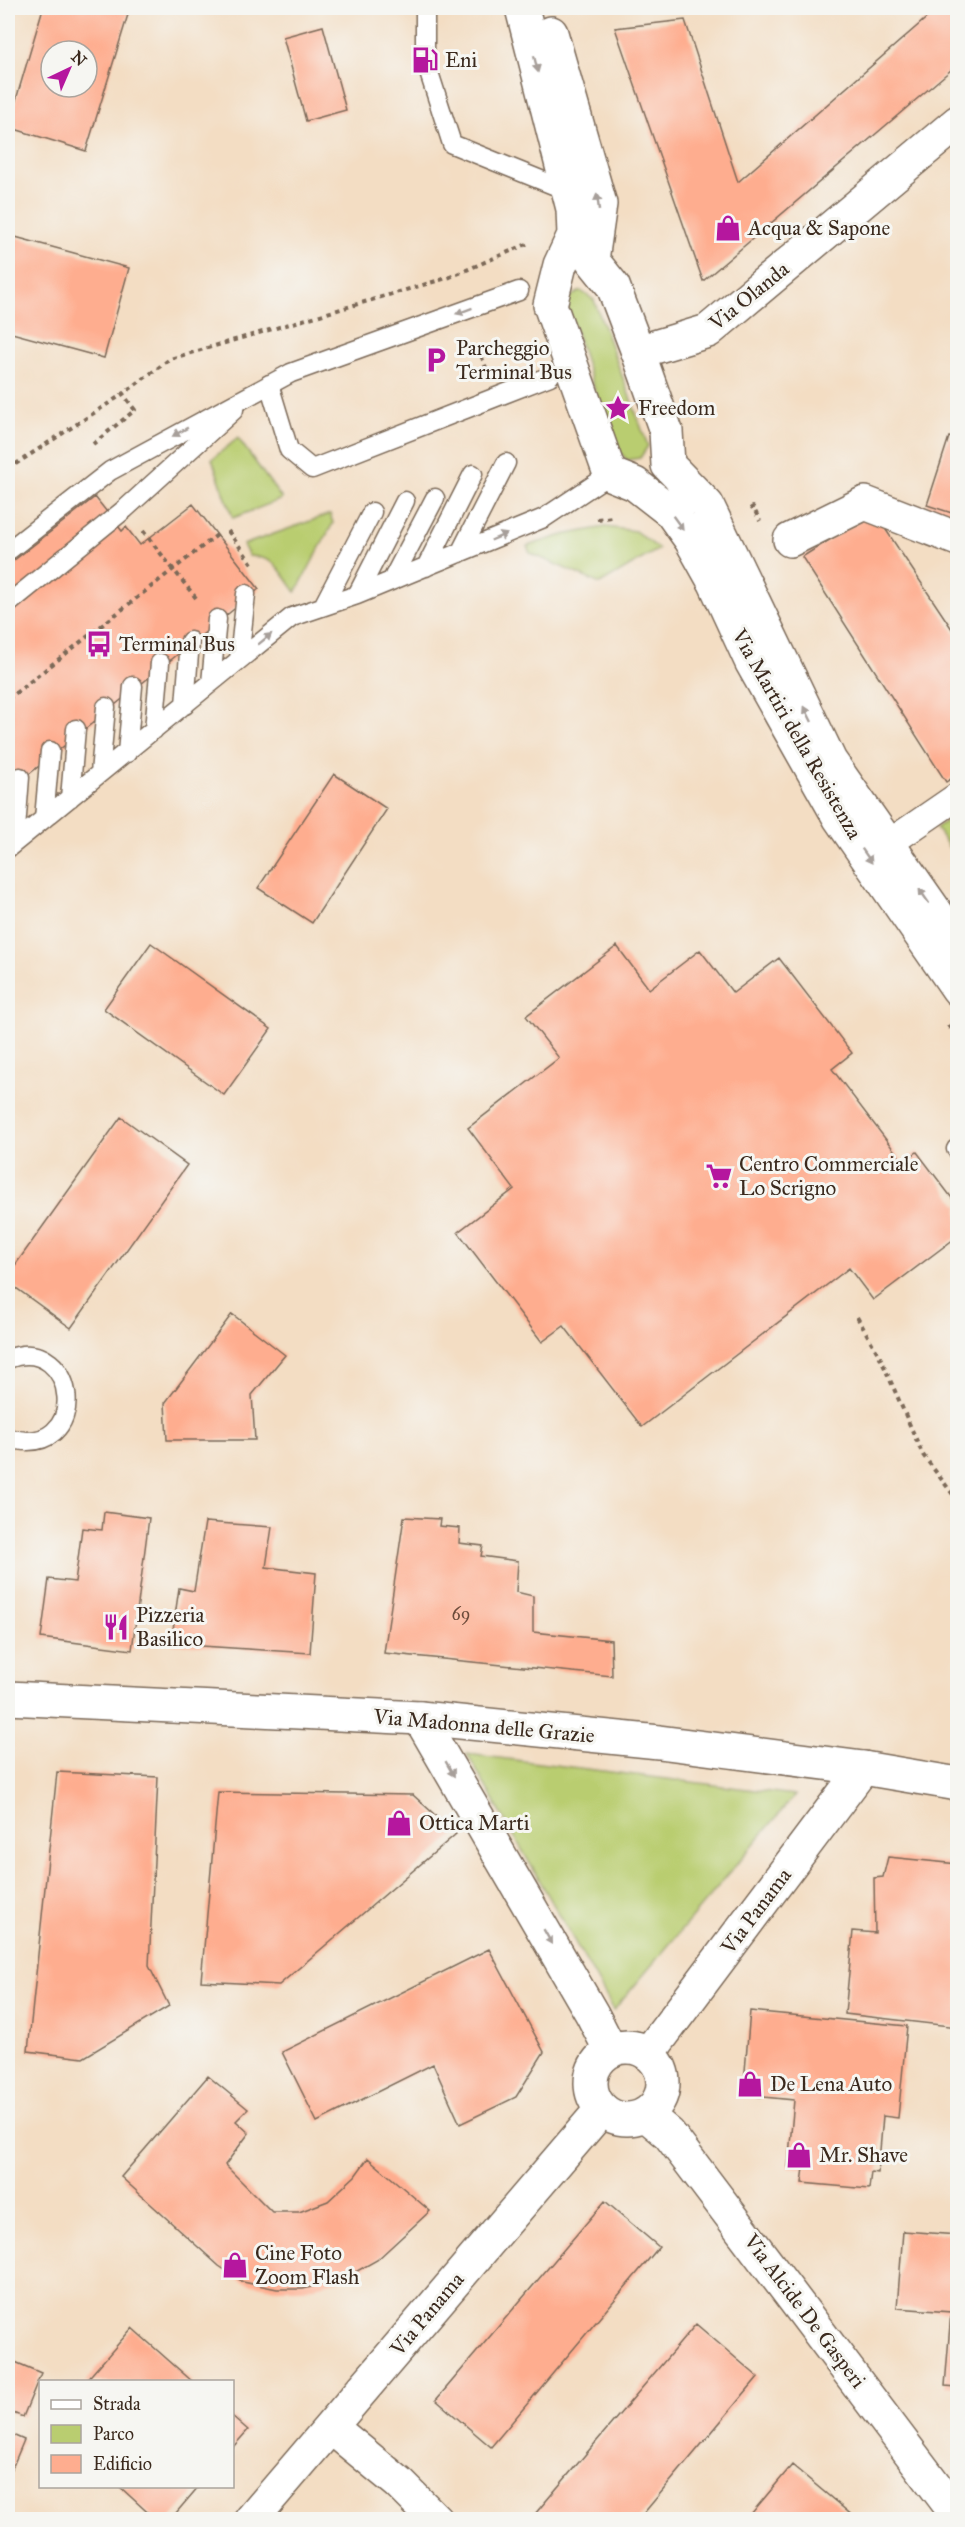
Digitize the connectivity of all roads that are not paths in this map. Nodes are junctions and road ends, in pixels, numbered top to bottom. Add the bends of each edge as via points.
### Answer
1 (426, 8) edge
2 (522, 8) edge
3 (543, 8) edge
4 (957, 122) edge
5 (568, 191) junction
6 (592, 260) junction
7 (560, 265) junction
8 (519, 291) dead end
9 (638, 351) junction
10 (550, 376) dead end
11 (263, 387) junction
12 (506, 463) dead end
13 (668, 465) junction
14 (473, 474) dead end
15 (623, 479) junction
16 (435, 498) dead end
17 (405, 501) dead end
18 (372, 512) dead end
19 (957, 539) edge
20 (790, 540) road end
21 (8, 551) edge
22 (460, 553) junction
23 (426, 567) junction
24 (392, 580) junction
25 (246, 594) dead end
26 (357, 595) junction
27 (8, 604) edge
28 (323, 606) junction
29 (217, 619) dead end
30 (190, 641) dead end
31 (239, 660) junction
32 (160, 663) dead end
33 (211, 683) junction
34 (132, 686) dead end
35 (185, 705) junction
36 (106, 706) dead end
37 (76, 729) dead end
38 (154, 730) junction
39 (50, 751) dead end
40 (127, 753) junction
41 (100, 773) junction
42 (20, 777) dead end
43 (957, 796) edge
44 (70, 798) junction
45 (44, 819) junction
46 (888, 844) junction
47 (11, 845) edge
48 (957, 944) edge
49 (957, 989) edge
50 (8, 1359) edge
51 (8, 1438) edge
52 (8, 1698) edge
53 (420, 1718) junction
54 (863, 1768) junction
55 (957, 1784) edge
56 (611, 2051) junction
57 (648, 2054) junction
58 (602, 2109) junction
59 (645, 2114) junction
60 (332, 2428) junction
61 (957, 2516) edge
62 (251, 2520) edge
63 (436, 2520) edge

1 - 5 lane via 425,60 452,144
2 -> 5 main road
6 -> 3 main road via 600,204
4 - 9 main road, Via Olanda via 708,331
5 - 7 main road via 574,235
6 - 7 main road
6 - 9 main road via 613,286
7 - 15 main road via 550,305
8 -> 11 lane via 291,373
9 - 13 main road via 666,431
10 - 11 lane via 312,469 290,450
11 -> 21 lane via 110,471
11 - 27 lane via 125,509
12 - 22 lane
13 - 15 main road
46 -> 13 main road, Via Martiri della Resistenza via 830,761 707,505
14 - 23 lane
22 -> 15 lane
15 -> 49 main road, Via Martiri della Resistenza via 671,512 691,540 752,663 839,817
16 - 24 lane
17 - 26 lane
18 - 28 lane
19 - 20 main road via 865,503
22 - 23 lane
23 - 24 lane
24 - 26 lane
25 - 31 lane
26 - 28 lane
31 -> 28 lane via 292,617
29 - 33 lane
30 - 35 lane
31 - 33 lane
32 - 38 lane
33 - 35 lane
34 - 40 lane
35 - 38 lane
36 - 41 lane
37 - 44 lane
38 - 40 lane
39 - 45 lane
40 - 41 lane
41 - 44 lane
42 - 47 lane
43 - 46 street, Via Martiri della Resistenza
44 - 45 lane
45 - 47 lane
48 -> 46 main road, Via Martiri della Resistenza
50 - 51 lane via 24,1355 51,1364 61,1375 69,1402 58,1427 48,1436 22,1442
52 - 53 main road, Via Madonna delle Grazie
53 - 54 main road, Via Madonna delle Grazie via 608,1736
53 -> 56 main road
54 - 55 main road, Via Madonna delle Grazie
54 - 57 main road, Via Panama
56 - 57 main road via 630,2047
56 - 58 main road via 595,2066 592,2078 592,2089
57 - 59 main road via 662,2073 663,2085 654,2107
58 - 59 main road via 622,2118
58 - 60 main road, Via Panama
59 - 61 main road, Via Alcide De Gasperi via 669,2134
60 - 62 main road, Via Panama
60 - 63 main road via 399,2483

